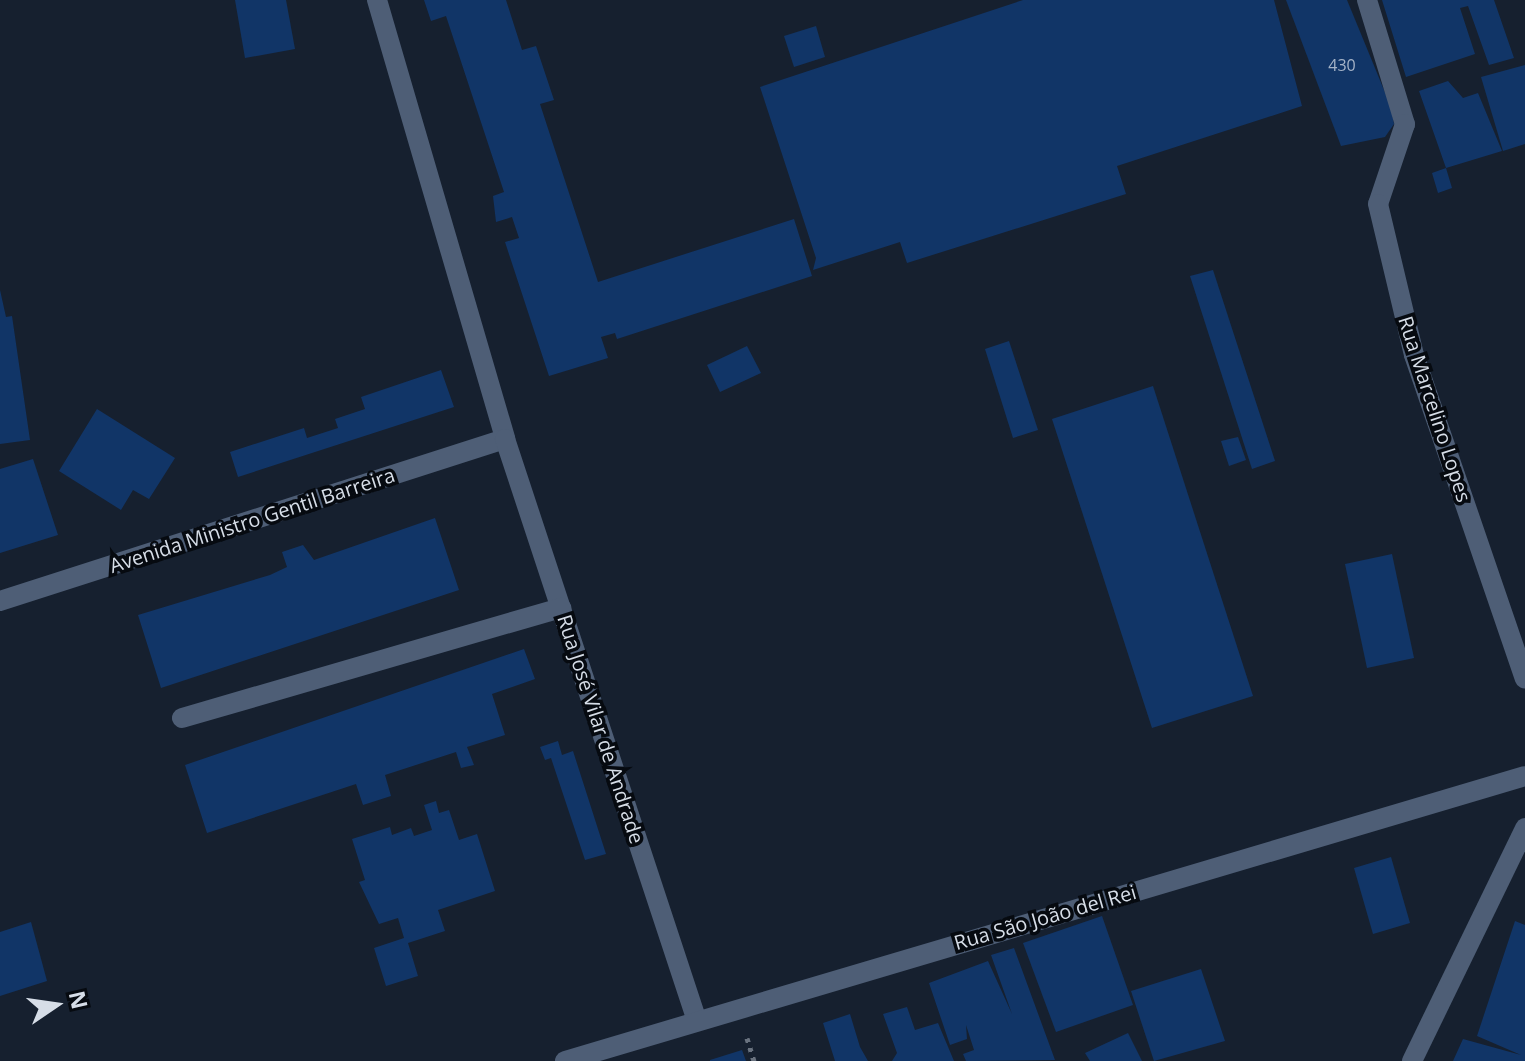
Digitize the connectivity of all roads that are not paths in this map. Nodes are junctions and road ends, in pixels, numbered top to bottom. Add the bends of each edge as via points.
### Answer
1 (377, 0) edge
2 (1367, 0) edge
3 (505, 439) junction
4 (0, 601) edge
5 (561, 608) junction
6 (1525, 679) edge
7 (182, 718) dead end
8 (1525, 776) edge
9 (1525, 828) edge
10 (696, 1018) junction
11 (565, 1061) edge
12 (1412, 1061) edge

1 - 3 street, Rua José Vilar de Andrade
2 - 6 street, Rua Marcelino Lopes via 1405,124 1378,204 1414,355
3 - 4 street, Avenida Ministro Gentil Barreira
3 - 5 street, Rua José Vilar de Andrade
5 - 7 street
5 - 10 street, Rua José Vilar de Andrade
8 - 10 street, Rua São João del Rei
9 - 12 street
10 - 11 street, Rua São João del Rei

